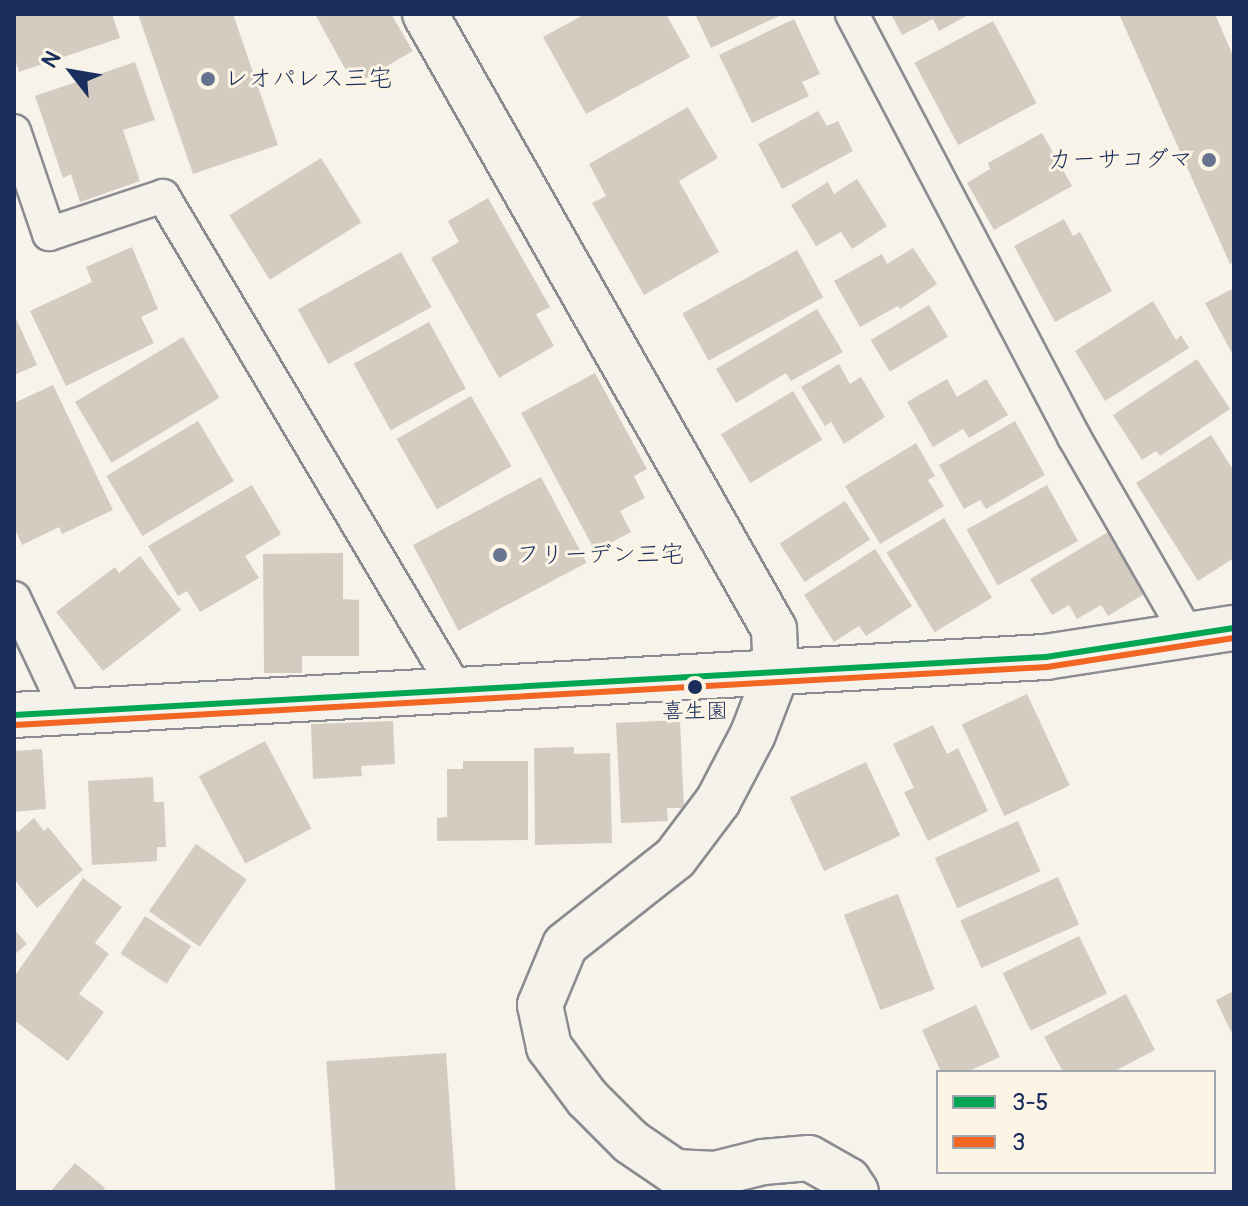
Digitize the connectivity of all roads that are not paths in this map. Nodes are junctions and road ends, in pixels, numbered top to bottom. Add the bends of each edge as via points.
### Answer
1 (425, 14) edge
2 (852, 14) edge
3 (14, 131) edge
4 (14, 598) edge
5 (1234, 628) edge
6 (1188, 635) junction
7 (776, 674) junction
8 (457, 691) junction
9 (68, 713) junction
10 (14, 715) edge
11 (856, 1192) edge

1 - 7 street via 774,629
2 - 6 lane via 1074,437
3 - 8 lane via 49,234 163,196
4 - 9 lane
5 - 6 street
6 - 7 street via 1046,657
7 - 8 street
7 - 11 street via 753,734 718,801 675,858 565,945 540,1005 549,1047 587,1098 631,1142 675,1172 715,1174 809,1158 848,1180
8 - 9 street
9 - 10 street

